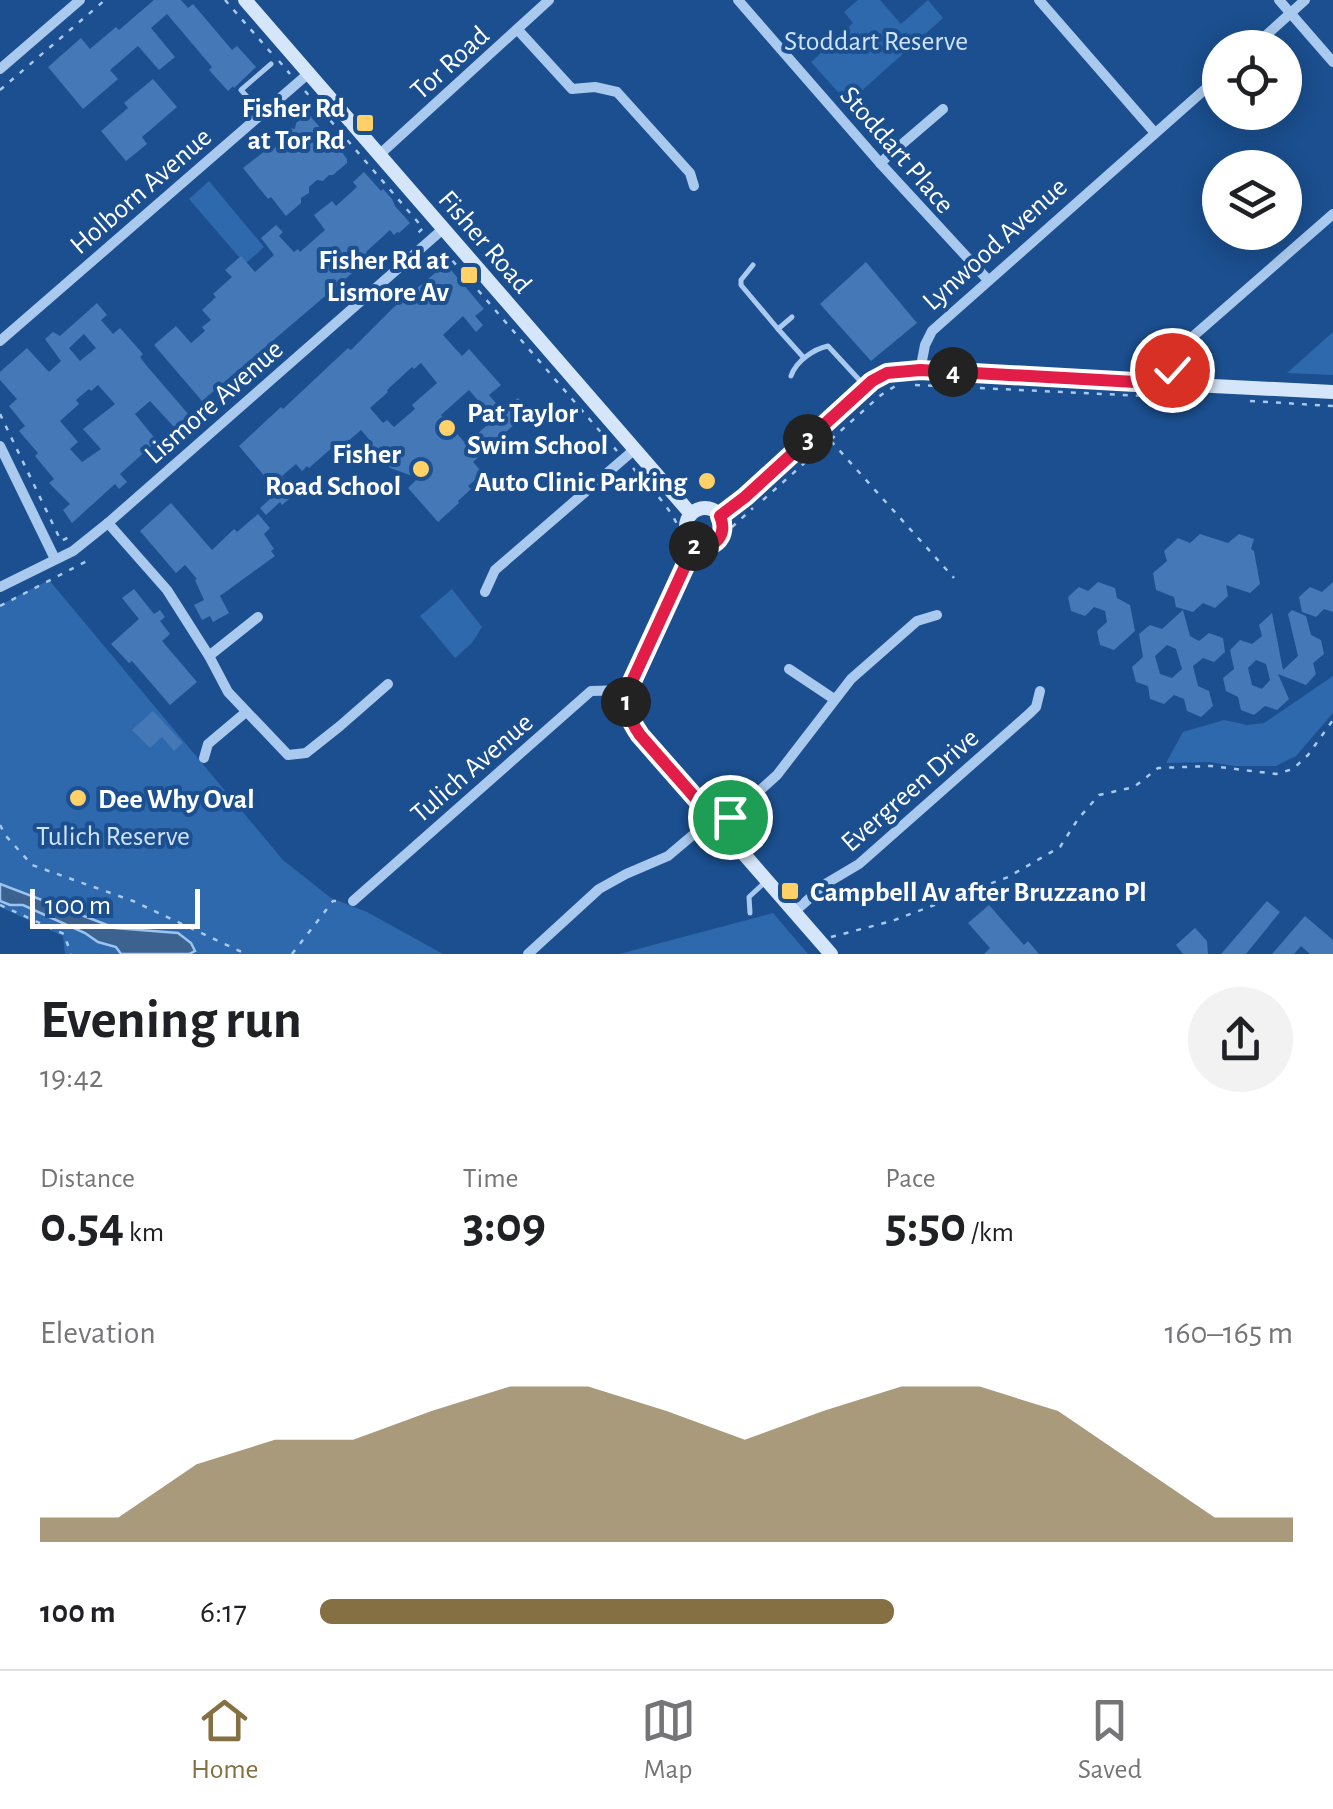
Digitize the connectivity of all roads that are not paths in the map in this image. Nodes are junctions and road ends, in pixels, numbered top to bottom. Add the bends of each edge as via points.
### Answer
1 (80, 0) edge
2 (245, 0) edge
3 (738, 0) edge
4 (1039, 0) edge
5 (1280, 0) edge
6 (1306, 0) edge
7 (543, 2) edge
8 (1291, 13) junction
9 (518, 30) junction
10 (1272, 30) edge
11 (1333, 62) edge
12 (271, 64) dead end
13 (0, 69) edge
14 (303, 78) junction
15 (1202, 92) edge
16 (942, 109) dead end
17 (262, 113) junction
18 (1155, 133) junction
19 (379, 155) junction
20 (880, 164) junction
21 (694, 186) dead end
22 (1333, 214) edge
23 (443, 229) junction
24 (753, 264) dead end
25 (988, 280) junction
26 (792, 318) dead end
27 (778, 329) junction
28 (0, 340) edge
29 (804, 358) junction
30 (920, 370) junction
31 (791, 376) dead end
32 (1171, 384) junction
33 (866, 387) junction
34 (1333, 392) edge
35 (0, 446) edge
36 (629, 454) junction
37 (691, 514) junction
38 (720, 516) junction
39 (108, 523) junction
40 (696, 544) junction
41 (55, 559) junction
42 (0, 586) edge
43 (484, 592) dead end
44 (938, 615) dead end
45 (258, 616) dead end
46 (209, 656) junction
47 (789, 669) dead end
48 (388, 684) dead end
49 (628, 690) junction
50 (1040, 691) dead end
51 (834, 699) junction
52 (246, 712) junction
53 (204, 758) dead end
54 (716, 822) junction
55 (767, 880) junction
56 (353, 901) road end
57 (794, 912) junction
58 (750, 913) dead end
59 (528, 954) edge
60 (831, 954) edge

1 - 13 street
2 - 14 main road, Fisher Road
3 - 20 street, Stoddart Place
4 - 18 street
5 - 8 street
6 - 8 street
7 - 9 street, Tor Road
8 - 10 street
8 - 11 street
9 - 19 street, Tor Road
9 - 21 street via 572,89 617,92 690,173
12 - 17 lane via 241,90
14 - 17 street, Holborn Avenue
14 - 19 main road, Fisher Road
15 - 18 street, Lynwood Avenue
16 - 20 street
17 - 28 street, Holborn Avenue
18 - 25 street, Lynwood Avenue
19 - 23 main road, Fisher Road
20 - 25 street, Stoddart Place
22 - 32 street via 1182,346
23 - 36 main road, Fisher Road
23 - 39 street, Lismore Avenue
24 - 27 lane via 741,285
25 - 30 street, Lynwood Avenue via 927,338
26 - 27 lane
27 - 29 lane
29 - 31 lane
29 - 33 lane via 828,346
30 - 32 main road
30 - 33 main road via 887,373
32 - 34 main road
33 - 38 main road
35 - 41 street
36 - 37 main road, Fisher Road
36 - 43 street via 495,570
37 - 38 main road via 710,509
37 - 40 main road via 686,527
38 - 40 main road via 718,540
39 - 41 street, Lismore Avenue
39 - 46 street via 167,590
40 - 49 main road
41 - 42 street, Lismore Avenue
44 - 51 street via 917,620
45 - 46 street
46 - 52 street
47 - 51 street
48 - 52 street via 306,752 288,755
49 - 54 main road via 634,727
49 - 56 street, Tulich Avenue via 591,691
50 - 57 street, Evergreen Drive via 1036,708 860,864
51 - 54 street via 777,774
52 - 53 street via 208,744
54 - 55 main road
54 - 59 street via 668,856 599,890
55 - 57 main road
55 - 58 lane via 749,897
57 - 60 main road

